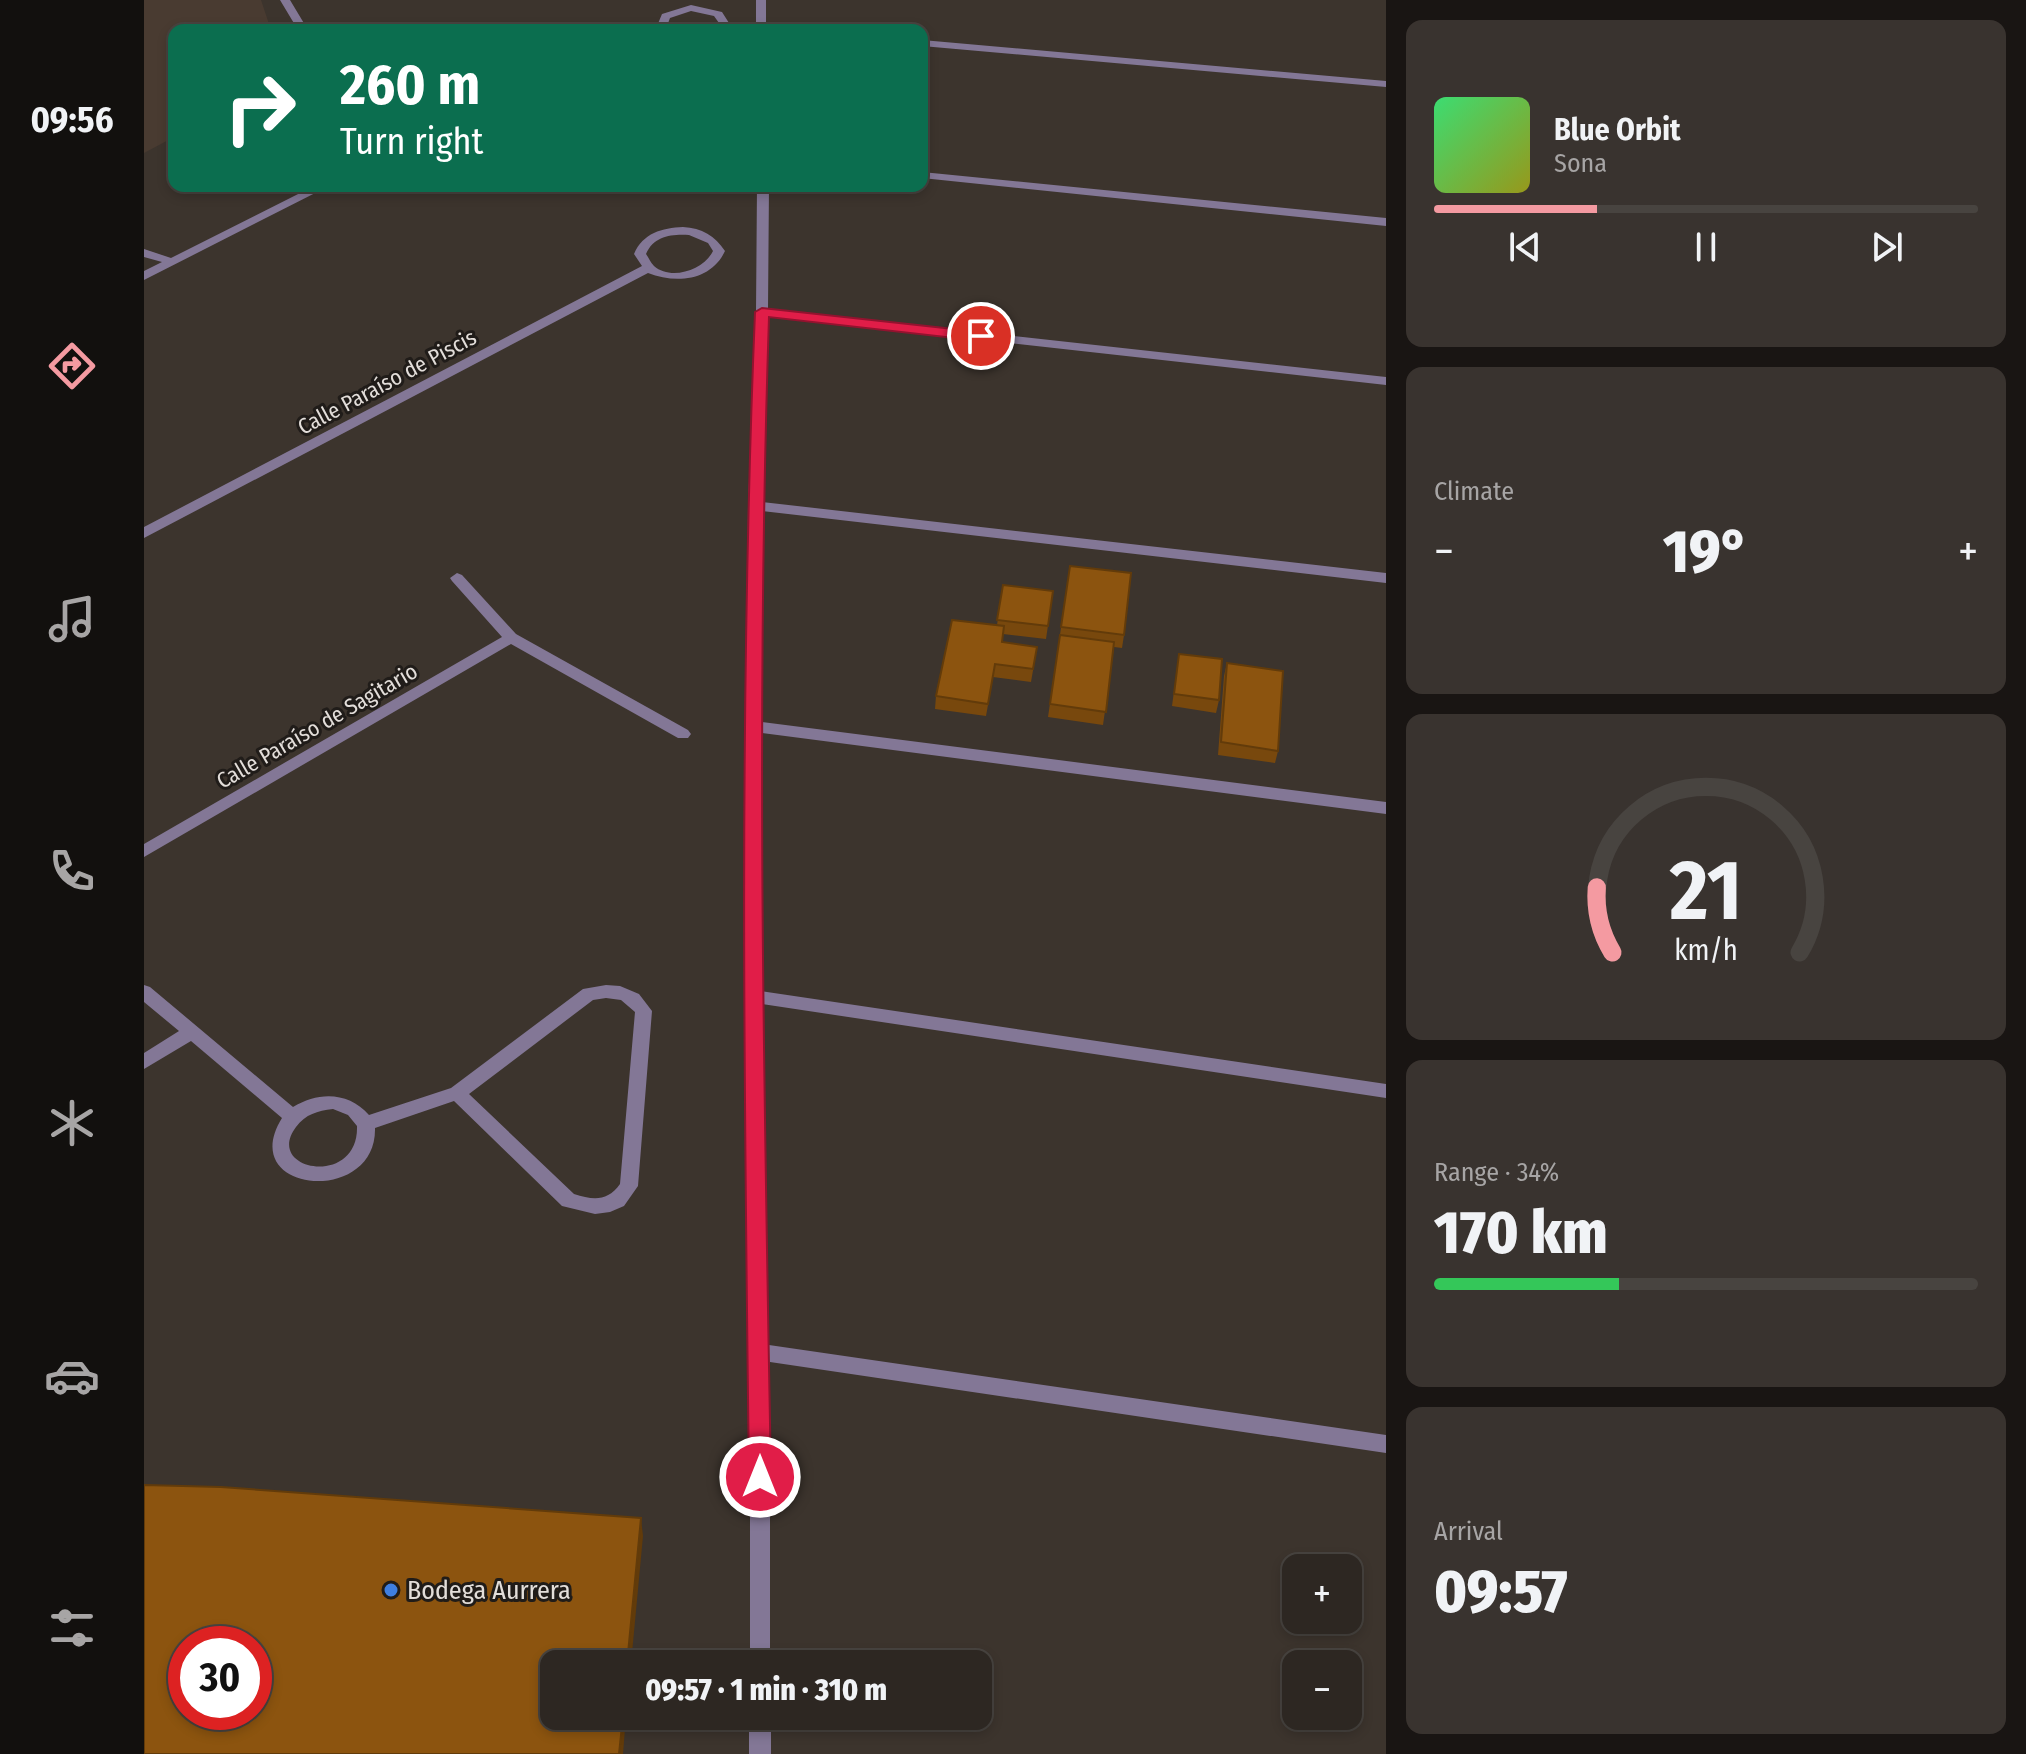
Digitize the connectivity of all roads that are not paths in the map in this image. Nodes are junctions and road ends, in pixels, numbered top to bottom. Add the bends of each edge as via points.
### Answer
1 (285, 0) edge
2 (761, 0) edge
3 (299, 24) edge
4 (663, 24) edge
5 (723, 24) edge
6 (761, 24) edge
7 (928, 44) edge
8 (1386, 84) edge
9 (928, 176) edge
10 (311, 192) edge
11 (763, 192) edge
12 (1386, 222) edge
13 (144, 253) edge
14 (173, 262) junction
15 (648, 268) junction
16 (144, 276) edge
17 (762, 312) junction
18 (1386, 381) edge
19 (755, 506) junction
20 (144, 533) edge
21 (457, 578) dead end
22 (1386, 578) edge
23 (511, 638) junction
24 (755, 727) junction
25 (683, 734) dead end
26 (1386, 808) edge
27 (144, 851) edge
28 (144, 992) edge
29 (753, 996) junction
30 (192, 1032) junction
31 (144, 1062) edge
32 (1386, 1091) edge
33 (457, 1093) junction
34 (292, 1116) junction
35 (366, 1124) junction
36 (760, 1352) junction
37 (1386, 1444) edge
38 (760, 1650) edge
39 (760, 1730) edge
40 (760, 1754) edge

1 - 3 street
2 - 6 street
4 - 5 street via 666,16 691,8 718,14
7 - 8 street
9 - 12 street
10 - 14 street
11 - 17 street
13 - 14 street
14 - 16 street
15 - 15 street via 685,276 709,268 719,254 702,234 667,232 642,247
15 - 20 street, Calle Paraíso de Piscis
17 - 18 street
17 - 19 street
19 - 22 street
19 - 24 street
21 - 23 street
23 - 25 street
23 - 27 street, Calle Paraíso de Sagitario
24 - 26 street
24 - 29 street
28 - 30 street
29 - 32 street
29 - 36 street
30 - 31 street
30 - 34 street
33 - 33 street via 589,994 624,992 644,1011 629,1186 622,1199 605,1207 568,1200
33 - 35 street
34 - 35 street via 312,1105 334,1102 354,1110
34 - 35 street via 281,1133 280,1152 291,1167 311,1175 334,1173 354,1161 365,1143
36 - 37 street
36 - 38 street
39 - 40 street

